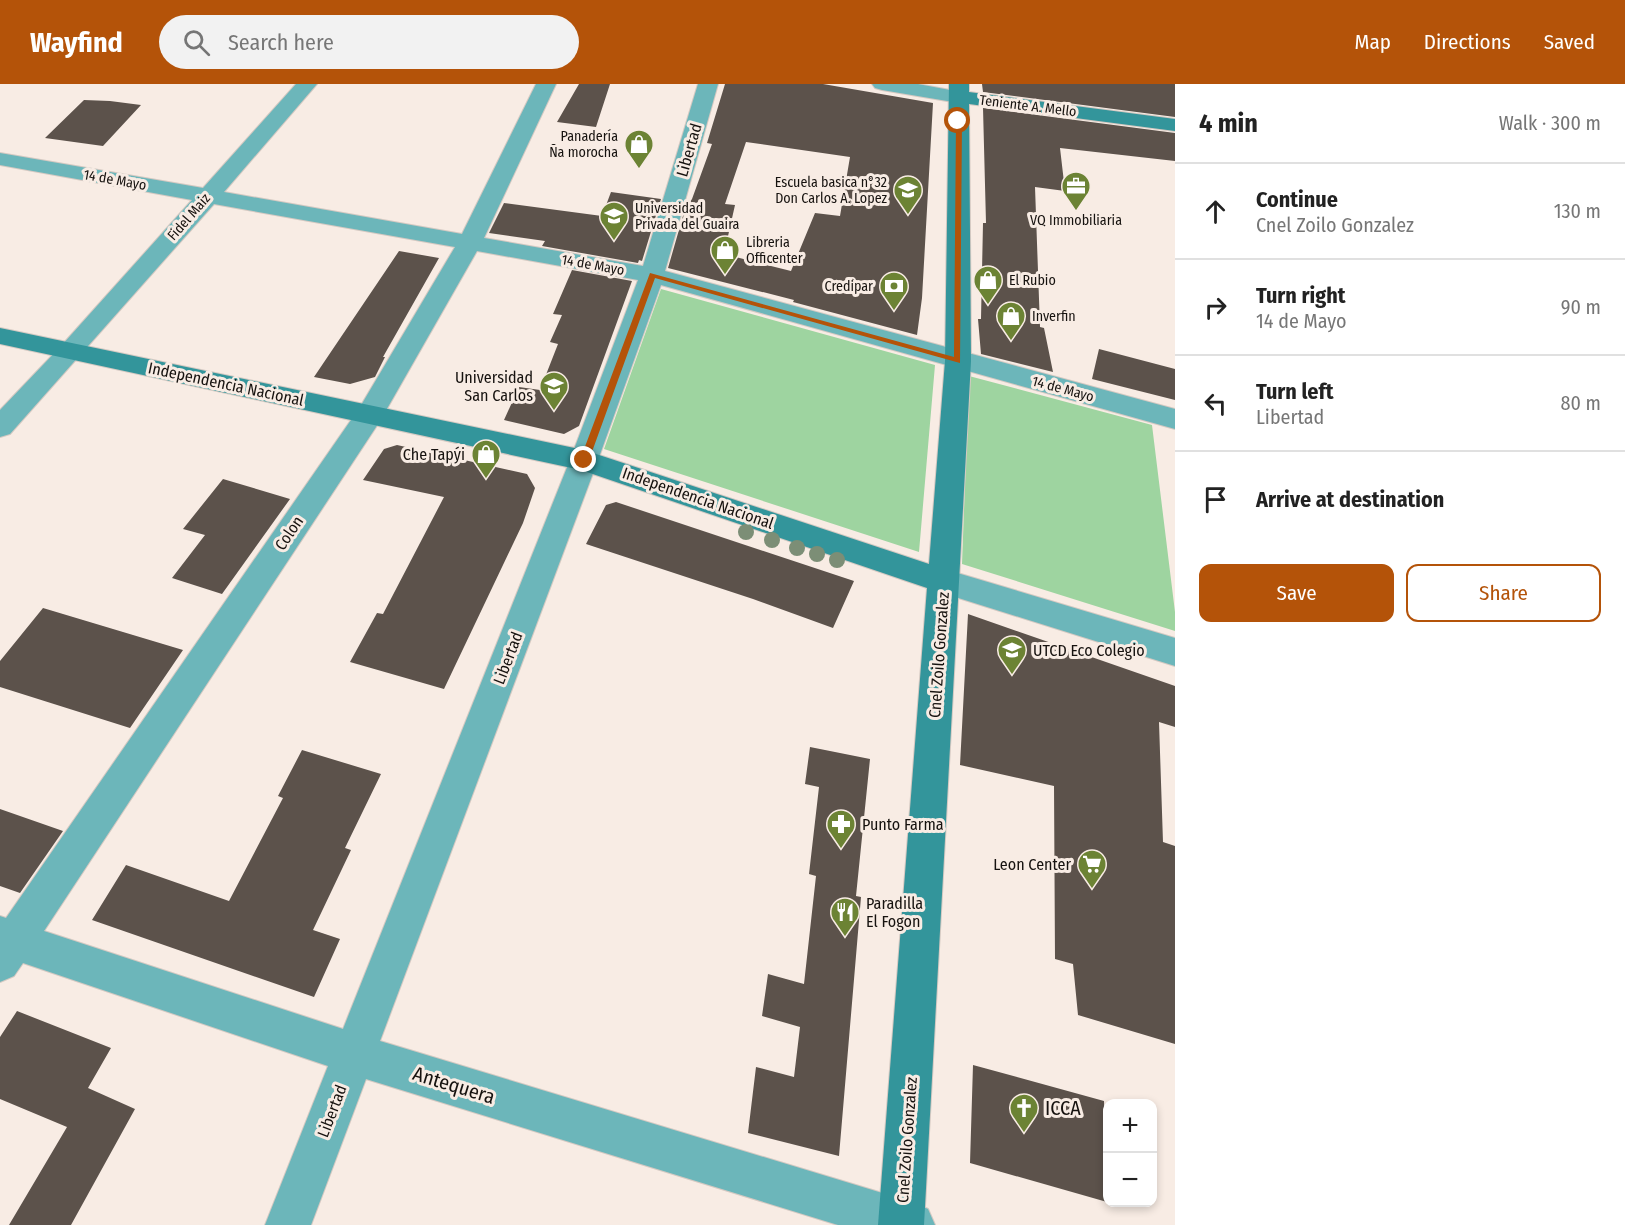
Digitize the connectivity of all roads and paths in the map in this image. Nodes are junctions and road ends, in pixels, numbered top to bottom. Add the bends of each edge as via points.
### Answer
1 (307, 84) edge
2 (546, 84) edge
3 (708, 84) edge
4 (882, 84) edge
5 (959, 90) edge
6 (1175, 125) edge
7 (0, 159) edge
8 (206, 196) junction
9 (469, 244) junction
10 (652, 275) junction
11 (0, 336) edge
12 (72, 351) junction
13 (958, 361) junction
14 (370, 414) junction
15 (1175, 420) edge
16 (0, 427) edge
17 (584, 460) junction
18 (944, 582) junction
19 (1175, 652) edge
20 (5, 946) edge
21 (354, 1054) junction
22 (905, 1224) edge
23 (288, 1225) edge

1 - 8 street, Fidel Maiz
2 - 9 street, Colon
3 - 10 street, Libertad
4 - 5 street, Teniente A. Mello
5 - 6 main road, Teniente A. Mello
5 - 13 main road, Cnel Zoilo Gonzalez
7 - 8 street, 14 de Mayo
8 - 9 street, 14 de Mayo
8 - 12 street, Fidel Maiz
9 - 10 street, 14 de Mayo
9 - 14 street, Colon
10 - 13 street, 14 de Mayo
10 - 17 street, Libertad
11 - 12 main road, Independencia Nacional
12 - 14 main road, Independencia Nacional
12 - 16 street
13 - 15 street, 14 de Mayo
13 - 18 main road, Cnel Zoilo Gonzalez
14 - 17 main road, Independencia Nacional
14 - 20 street, Colon
17 - 18 main road, Independencia Nacional
17 - 21 street, Libertad
18 - 19 street, Independencia Nacional
18 - 22 main road, Cnel Zoilo Gonzalez
20 - 21 street, Antequera
21 - 22 street, Antequera
21 - 23 street, Libertad

